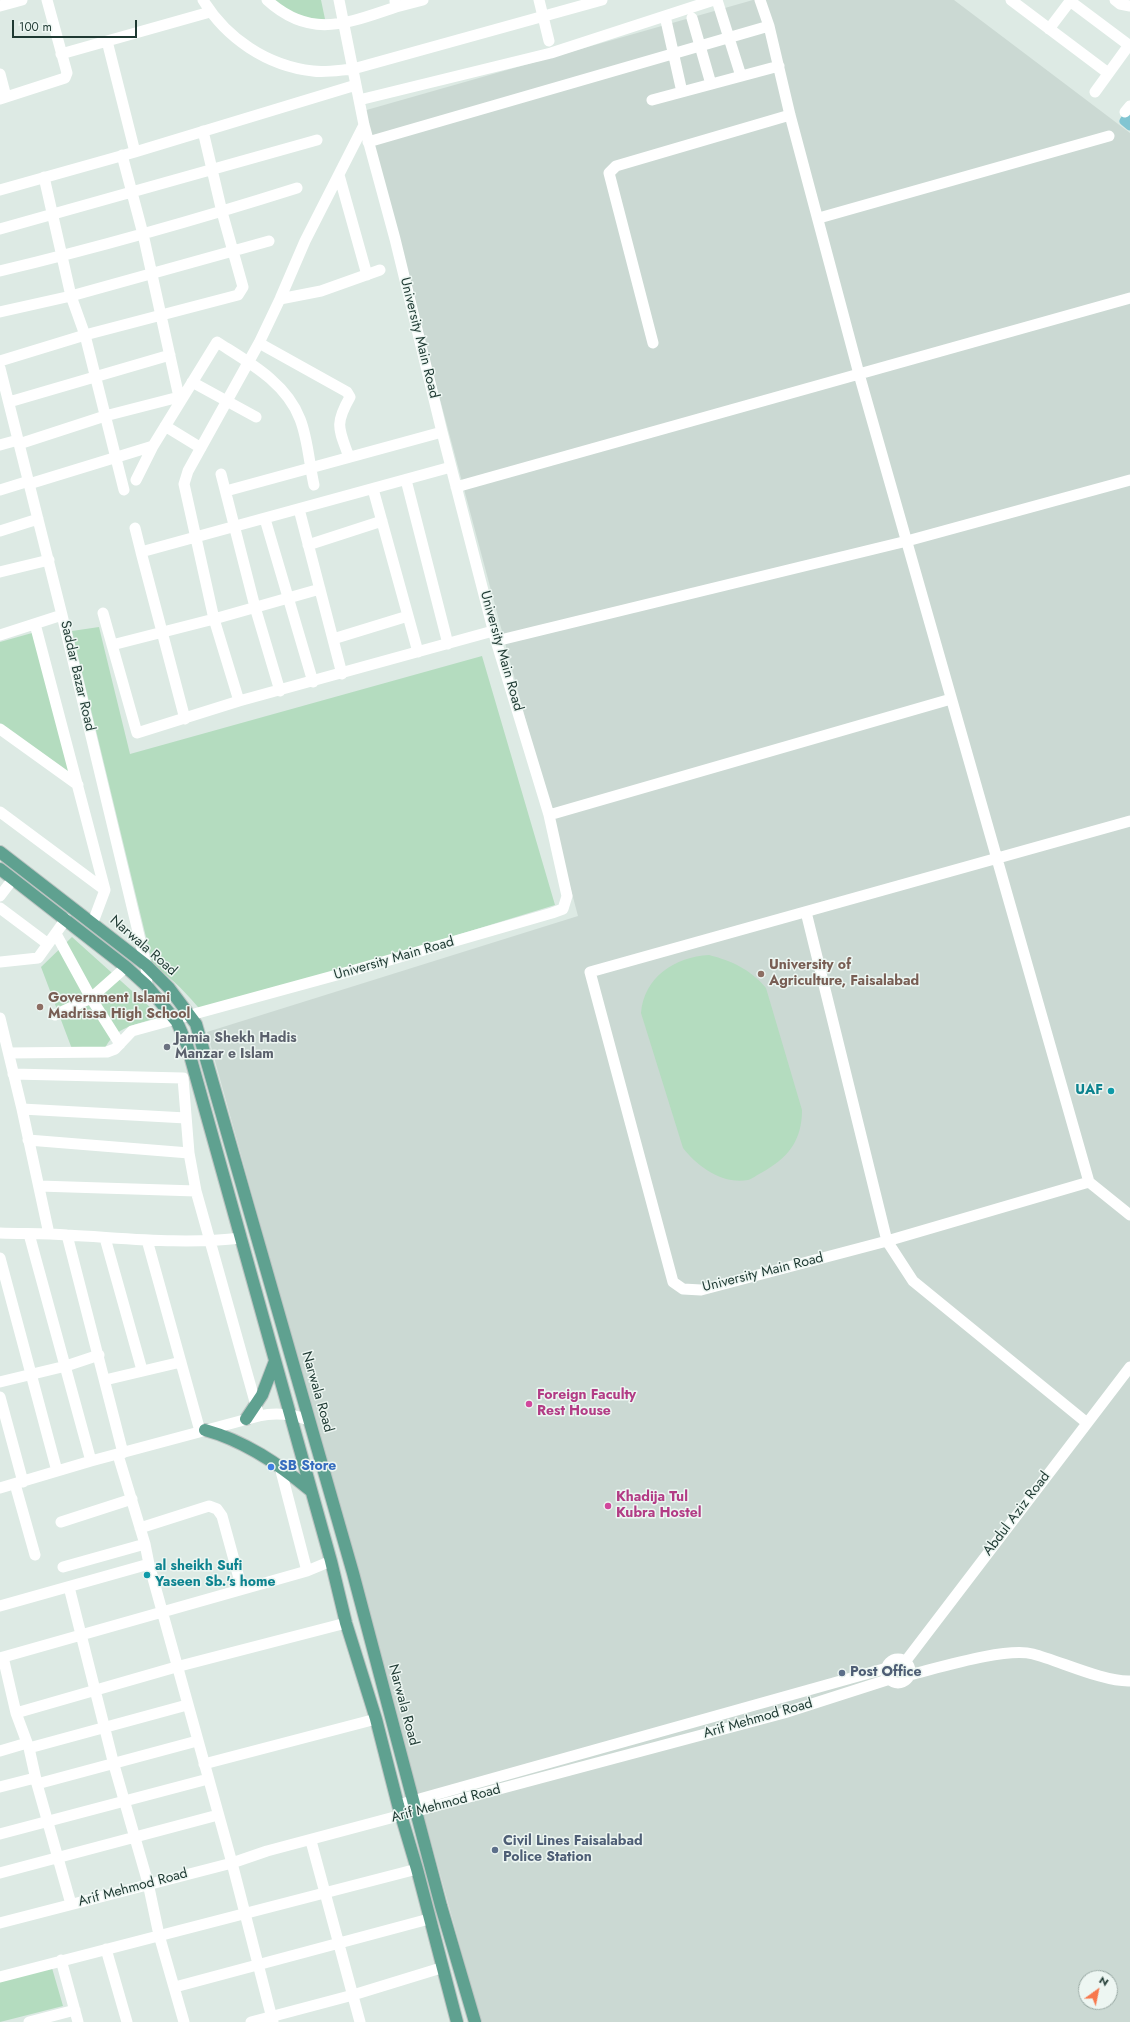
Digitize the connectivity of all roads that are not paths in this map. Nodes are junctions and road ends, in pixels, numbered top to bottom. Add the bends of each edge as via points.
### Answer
1 (22, 0) edge
2 (47, 0) edge
3 (202, 0) edge
4 (267, 0) edge
5 (339, 0) edge
6 (423, 0) edge
7 (539, 0) edge
8 (602, 0) edge
9 (714, 0) edge
10 (717, 0) edge
11 (760, 0) edge
12 (1011, 0) edge
13 (1070, 0) edge
14 (1115, 0) edge
15 (396, 4) edge
16 (1023, 4) edge
17 (0, 6) edge
18 (1130, 6) edge
19 (210, 12) junction
20 (543, 16) junction
21 (665, 16) junction
22 (692, 18) dead end
23 (344, 24) junction
24 (769, 26) junction
25 (1049, 29) junction
26 (729, 38) junction
27 (107, 41) junction
28 (549, 41) dead end
29 (700, 46) junction
30 (1130, 46) edge
31 (61, 54) junction
32 (673, 54) junction
33 (779, 66) junction
34 (353, 69) junction
35 (0, 74) edge
36 (1108, 74) junction
37 (741, 76) junction
38 (711, 84) junction
39 (356, 85) junction
40 (682, 92) junction
41 (1095, 92) dead end
42 (3, 98) edge
43 (359, 100) junction
44 (652, 100) dead end
45 (790, 115) junction
46 (364, 125) junction
47 (203, 131) junction
48 (1109, 136) dead end
49 (318, 140) dead end
50 (368, 142) junction
51 (135, 152) junction
52 (122, 155) junction
53 (212, 169) junction
54 (339, 175) junction
55 (44, 178) junction
56 (297, 188) dead end
57 (0, 190) edge
58 (131, 191) junction
59 (222, 212) junction
60 (54, 214) junction
61 (819, 218) junction
62 (0, 229) edge
63 (143, 234) junction
64 (269, 241) dead end
65 (233, 251) junction
66 (62, 256) junction
67 (380, 270) dead end
68 (0, 271) edge
69 (152, 274) junction
70 (367, 275) junction
71 (71, 296) junction
72 (1130, 298) edge
73 (280, 299) junction
74 (0, 312) edge
75 (161, 315) junction
76 (85, 335) junction
77 (259, 343) junction
78 (653, 343) dead end
79 (170, 355) junction
80 (0, 361) edge
81 (248, 362) junction
82 (0, 368) edge
83 (859, 374) junction
84 (95, 376) junction
85 (192, 382) junction
86 (227, 401) junction
87 (9, 402) junction
88 (105, 416) junction
89 (256, 416) dead end
90 (165, 426) junction
91 (442, 432) junction
92 (19, 442) junction
93 (0, 445) edge
94 (153, 446) junction
95 (201, 448) junction
96 (116, 457) junction
97 (349, 457) junction
98 (310, 468) junction
99 (451, 468) junction
100 (222, 474) dead end
101 (136, 480) dead end
102 (406, 480) junction
103 (1130, 480) edge
104 (29, 483) junction
105 (314, 484) dead end
106 (456, 487) junction
107 (373, 489) junction
108 (0, 490) edge
109 (124, 490) dead end
110 (226, 491) junction
111 (299, 509) junction
112 (38, 519) junction
113 (265, 519) junction
114 (382, 521) junction
115 (235, 527) junction
116 (135, 528) dead end
117 (0, 531) edge
118 (195, 537) junction
119 (907, 541) junction
120 (308, 545) junction
121 (141, 552) junction
122 (48, 560) junction
123 (0, 572) edge
124 (320, 589) junction
125 (289, 597) junction
126 (255, 606) junction
127 (103, 613) dead end
128 (62, 615) junction
129 (408, 616) junction
130 (214, 619) junction
131 (35, 624) junction
132 (162, 632) junction
133 (0, 635) edge
134 (495, 636) junction
135 (333, 639) junction
136 (448, 644) junction
137 (112, 645) junction
138 (418, 652) junction
139 (342, 674) junction
140 (313, 682) junction
141 (280, 691) junction
142 (951, 699) junction
143 (239, 701) junction
144 (185, 719) junction
145 (0, 729) edge
146 (78, 785) junction
147 (0, 812) edge
148 (550, 815) junction
149 (1130, 822) edge
150 (0, 852) edge
151 (996, 858) junction
152 (0, 869) edge
153 (13, 879) junction
154 (105, 890) junction
155 (0, 896) edge
156 (0, 908) edge
157 (806, 912) junction
158 (66, 920) junction
159 (93, 922) junction
160 (56, 934) junction
161 (48, 944) junction
162 (0, 962) edge
163 (146, 964) junction
164 (126, 967) junction
165 (147, 986) junction
166 (91, 998) junction
167 (55, 1015) dead end
168 (190, 1016) junction
169 (0, 1018) edge
170 (174, 1018) junction
171 (120, 1044) junction
172 (9, 1053) junction
173 (13, 1074) junction
174 (22, 1109) junction
175 (186, 1118) junction
176 (28, 1140) junction
177 (189, 1152) junction
178 (1089, 1182) junction
179 (39, 1186) junction
180 (196, 1191) junction
181 (1130, 1215) edge
182 (0, 1233) edge
183 (29, 1234) junction
184 (49, 1234) junction
185 (67, 1235) junction
186 (105, 1238) junction
187 (241, 1238) junction
188 (147, 1240) junction
189 (887, 1241) junction
190 (211, 1242) junction
191 (0, 1258) edge
192 (99, 1355) junction
193 (275, 1361) junction
194 (181, 1362) junction
195 (66, 1366) junction
196 (1130, 1367) edge
197 (142, 1370) junction
198 (31, 1375) junction
199 (105, 1380) junction
200 (0, 1382) edge
201 (0, 1397) edge
202 (257, 1411) junction
203 (289, 1414) junction
204 (246, 1419) joint
205 (309, 1420) junction
206 (1087, 1423) junction
207 (203, 1431) junction
208 (120, 1454) junction
209 (91, 1461) junction
210 (280, 1467) junction
211 (57, 1471) junction
212 (19, 1483) junction
213 (0, 1488) edge
214 (311, 1490) junction
215 (132, 1499) junction
216 (61, 1522) dead end
217 (140, 1528) junction
218 (145, 1544) junction
219 (35, 1555) dead end
220 (330, 1561) junction
221 (148, 1564) junction
222 (63, 1567) dead end
223 (307, 1570) junction
224 (69, 1587) junction
225 (242, 1589) junction
226 (0, 1606) edge
227 (162, 1613) junction
228 (346, 1623) junction
229 (82, 1635) junction
230 (1, 1658) edge
231 (905, 1662) junction
232 (176, 1667) junction
233 (888, 1674) junction
234 (909, 1675) junction
235 (1130, 1681) edge
236 (96, 1691) junction
237 (187, 1705) junction
238 (749, 1707) junction
239 (16, 1713) junction
240 (376, 1719) junction
241 (753, 1721) junction
242 (104, 1728) junction
243 (652, 1734) junction
244 (197, 1741) junction
245 (28, 1746) junction
246 (655, 1747) junction
247 (0, 1751) edge
248 (204, 1764) junction
249 (114, 1765) junction
250 (520, 1771) junction
251 (208, 1779) junction
252 (36, 1781) junction
253 (523, 1783) junction
254 (0, 1788) edge
255 (125, 1801) junction
256 (415, 1806) junction
257 (400, 1810) junction
258 (218, 1815) junction
259 (48, 1820) junction
260 (0, 1834) edge
261 (135, 1837) junction
262 (311, 1841) junction
263 (59, 1857) junction
264 (232, 1863) junction
265 (417, 1869) junction
266 (0, 1873) edge
267 (148, 1884) junction
268 (324, 1893) junction
269 (71, 1904) junction
270 (245, 1913) junction
271 (429, 1919) junction
272 (0, 1923) edge
273 (160, 1935) junction
274 (339, 1944) junction
275 (106, 1949) junction
276 (61, 1960) junction
277 (259, 1963) junction
278 (441, 1968) junction
279 (0, 1977) edge
280 (175, 1988) junction
281 (353, 1995) junction
282 (75, 2010) junction
283 (272, 2019) edge
284 (454, 2021) edge
285 (29, 2022) edge
286 (78, 2022) edge
287 (127, 2022) edge
288 (184, 2022) edge
289 (251, 2022) edge
290 (360, 2022) edge
291 (476, 2022) edge

1 - 17 street
2 - 31 street
3 - 19 street
4 - 23 street via 286,14 309,24
5 - 23 street, University Main Road
6 - 15 street
7 - 20 street
8 - 20 street
9 - 21 street
10 - 26 street
11 - 24 street
12 - 16 street
13 - 25 street
13 - 30 street
14 - 18 street
15 - 23 street
16 - 25 street
19 - 27 street
19 - 34 street via 226,30 250,49 275,62 314,72
20 - 28 street
20 - 34 street
21 - 32 street
21 - 43 street via 551,53
22 - 29 street
23 - 34 street, University Main Road
24 - 26 street
24 - 33 street
25 - 36 street
26 - 29 street
26 - 37 street
27 - 31 street
27 - 51 street
29 - 32 street
29 - 38 street
30 - 36 street
31 - 42 street via 67,73 65,78
32 - 40 street
32 - 50 street
33 - 37 street
33 - 45 street
34 - 39 street, University Main Road
35 - 42 street
36 - 41 street
37 - 38 street
38 - 40 street
39 - 43 street, University Main Road
39 - 47 street
40 - 44 street
43 - 46 street, University Main Road
45 - 61 street
45 - 78 street via 616,166 609,173
46 - 50 street, University Main Road
46 - 54 street
47 - 51 street
47 - 53 street
48 - 61 street
49 - 53 street
50 - 91 street, University Main Road
51 - 52 street
52 - 55 street
52 - 58 street
53 - 58 street
53 - 59 street
54 - 70 street
54 - 73 street via 305,241
55 - 57 street
55 - 60 street
56 - 59 street
58 - 60 street
58 - 63 street
59 - 63 street
59 - 65 street
60 - 62 street
60 - 66 street
61 - 83 street
63 - 66 street
63 - 69 street
64 - 65 street
65 - 69 street
65 - 75 street via 243,287 238,295
66 - 68 street
66 - 71 street
67 - 70 street
69 - 71 street
69 - 75 street
70 - 73 street via 321,291
71 - 74 street
71 - 76 street
72 - 83 street
73 - 77 street
75 - 76 street
75 - 79 street
76 - 80 street
76 - 84 street
77 - 81 street
77 - 97 street via 347,392 350,397 341,413 338,426
79 - 84 street
79 - 88 street via 179,397
81 - 85 street via 217,342
81 - 86 street
81 - 98 street via 268,376 294,405 301,421
82 - 87 street, Saddar Bazar Road
83 - 106 street
83 - 119 street
84 - 87 street
84 - 88 street
85 - 86 street
85 - 90 street
86 - 89 street
86 - 95 street
87 - 92 street, Saddar Bazar Road
88 - 92 street
88 - 96 street
90 - 94 street
90 - 95 street
91 - 97 street
91 - 99 street, University Main Road
92 - 93 street
92 - 104 street, Saddar Bazar Road
94 - 96 street
94 - 101 street
95 - 118 street via 184,484
96 - 104 street
96 - 109 street
97 - 98 street
98 - 105 street
98 - 110 street
99 - 102 street
99 - 106 street, University Main Road
100 - 110 street
102 - 107 street
102 - 136 street
103 - 119 street
104 - 108 street
104 - 112 street, Saddar Bazar Road
106 - 134 street, University Main Road
107 - 111 street
107 - 114 street
110 - 115 street
111 - 113 street
111 - 120 street
112 - 117 street
112 - 122 street, Saddar Bazar Road
113 - 115 street
113 - 125 street
114 - 120 street
114 - 129 street
115 - 118 street
115 - 126 street
116 - 121 street
118 - 121 street
118 - 130 street
119 - 134 street
119 - 142 street
120 - 124 street
121 - 132 street
122 - 123 street
122 - 128 street, Saddar Bazar Road
124 - 125 street
124 - 135 street
125 - 126 street
125 - 140 street
126 - 130 street
126 - 141 street
127 - 137 street
128 - 131 street
128 - 163 street, Saddar Bazar Road
129 - 135 street
129 - 138 street
130 - 132 street
130 - 143 street
131 - 133 street
131 - 146 street
132 - 137 street
132 - 144 street
134 - 136 street
134 - 148 street, University Main Road
135 - 139 street
136 - 138 street
137 - 144 street via 136,733
138 - 139 street
139 - 140 street
140 - 141 street
141 - 143 street
142 - 148 street
142 - 151 street
143 - 144 street
145 - 146 street
146 - 154 street
147 - 154 street
148 - 168 street, University Main Road via 567,896 563,909
149 - 151 street
150 - 159 main road, Narwala Road
151 - 157 street
151 - 178 street
152 - 153 main road, Narwala Road
153 - 155 street
153 - 158 main road, Narwala Road
154 - 159 street
156 - 161 street
157 - 189 street
157 - 189 street, University Main Road via 590,972 673,1282 683,1289 700,1290
158 - 160 street
158 - 164 main road, Narwala Road
159 - 163 main road, Narwala Road
160 - 161 street
160 - 166 street
161 - 162 street via 38,958
163 - 165 street, Saddar Bazar Road
163 - 168 main road, Narwala Road via 169,988
164 - 165 main road, Narwala Road
164 - 166 street
165 - 170 main road, Narwala Road
166 - 167 street
166 - 171 street
168 - 170 street, University Main Road
168 - 205 main road, Narwala Road via 196,1024
169 - 172 street
170 - 171 street, University Main Road via 132,1031
170 - 187 main road, Narwala Road via 187,1045
171 - 172 street, University Main Road via 107,1052
172 - 173 street
173 - 174 street
173 - 175 street via 183,1078
174 - 175 street
174 - 176 street
175 - 177 street
176 - 177 street
176 - 179 street
177 - 180 street
178 - 181 street
178 - 189 street, University Main Road
179 - 180 street
179 - 184 street
180 - 190 street
182 - 183 street
183 - 184 street
183 - 195 street
184 - 185 street
185 - 186 street
185 - 192 street
186 - 188 street
186 - 197 street
187 - 190 street
187 - 193 main road, Narwala Road
188 - 190 street
188 - 194 street
189 - 206 street via 913,1281
190 - 202 street
191 - 198 street
192 - 195 street
192 - 199 street
193 - 202 main road
193 - 203 main road, Narwala Road
194 - 197 street
194 - 207 street
195 - 198 street
195 - 209 street
196 - 206 street, Abdul Aziz Road
197 - 199 street
198 - 200 street
198 - 211 street
199 - 208 street
201 - 212 street
202 - 203 street
202 - 204 main road
203 - 205 street
203 - 214 main road, Narwala Road
204 - 207 street
205 - 256 main road, Narwala Road
206 - 231 street, Abdul Aziz Road
207 - 208 street
207 - 210 main road via 224,1435 248,1446
208 - 209 street
208 - 215 street
209 - 211 street
210 - 214 main road
210 - 223 street
211 - 212 street
212 - 213 street
212 - 219 street
214 - 220 main road, Narwala Road
215 - 216 street
215 - 217 street
217 - 218 street
217 - 225 street via 209,1506 217,1509 222,1516
218 - 221 street
218 - 222 street
220 - 223 street
220 - 228 main road, Narwala Road
221 - 224 street
221 - 227 street
223 - 225 street
224 - 226 street
224 - 229 street
225 - 227 street
227 - 229 street
227 - 232 street
228 - 232 street
228 - 240 main road, Narwala Road
229 - 230 street
229 - 236 street
230 - 239 street
231 - 233 street via 894,1660
231 - 234 street via 909,1668
232 - 236 street
232 - 237 street
233 - 234 street via 901,1683
233 - 238 street
233 - 241 street, Arif Mehmod Road
234 - 235 street via 970,1660 1031,1653
236 - 239 street
236 - 242 street
237 - 242 street
237 - 244 street
238 - 241 street
238 - 243 street
239 - 245 street
240 - 248 street
240 - 257 main road, Narwala Road
241 - 246 street, Arif Mehmod Road
242 - 245 street
242 - 249 street
243 - 246 street
243 - 250 street
244 - 248 street
244 - 249 street
245 - 247 street
245 - 252 street
246 - 253 street, Arif Mehmod Road
248 - 251 street
249 - 252 street
249 - 255 street
250 - 253 street
250 - 256 street
251 - 255 street
251 - 258 street
252 - 254 street
252 - 259 street
253 - 256 street, Arif Mehmod Road
255 - 259 street
255 - 261 street
256 - 257 street, Arif Mehmod Road
256 - 291 main road, Narwala Road via 441,1906
257 - 262 street, Arif Mehmod Road
257 - 265 main road, Narwala Road
258 - 261 street
258 - 264 street
259 - 260 street
259 - 263 street
261 - 263 street
261 - 267 street
262 - 264 street, Arif Mehmod Road via 267,1851
262 - 268 street
263 - 266 street
263 - 269 street
264 - 267 street, Arif Mehmod Road
264 - 270 street
265 - 268 street
265 - 271 main road, Narwala Road
267 - 269 street, Arif Mehmod Road
267 - 273 street
268 - 270 street
268 - 274 street
269 - 272 street, Arif Mehmod Road
270 - 273 street
270 - 277 street
271 - 274 street
271 - 278 main road, Narwala Road
273 - 275 street
273 - 280 street
274 - 277 street
274 - 281 street
275 - 276 street
275 - 287 street
276 - 279 street
276 - 282 street
277 - 280 street
277 - 283 street
278 - 281 street
278 - 284 main road, Narwala Road
280 - 288 street
281 - 283 street
281 - 290 street
282 - 285 street
282 - 286 street
283 - 289 street

